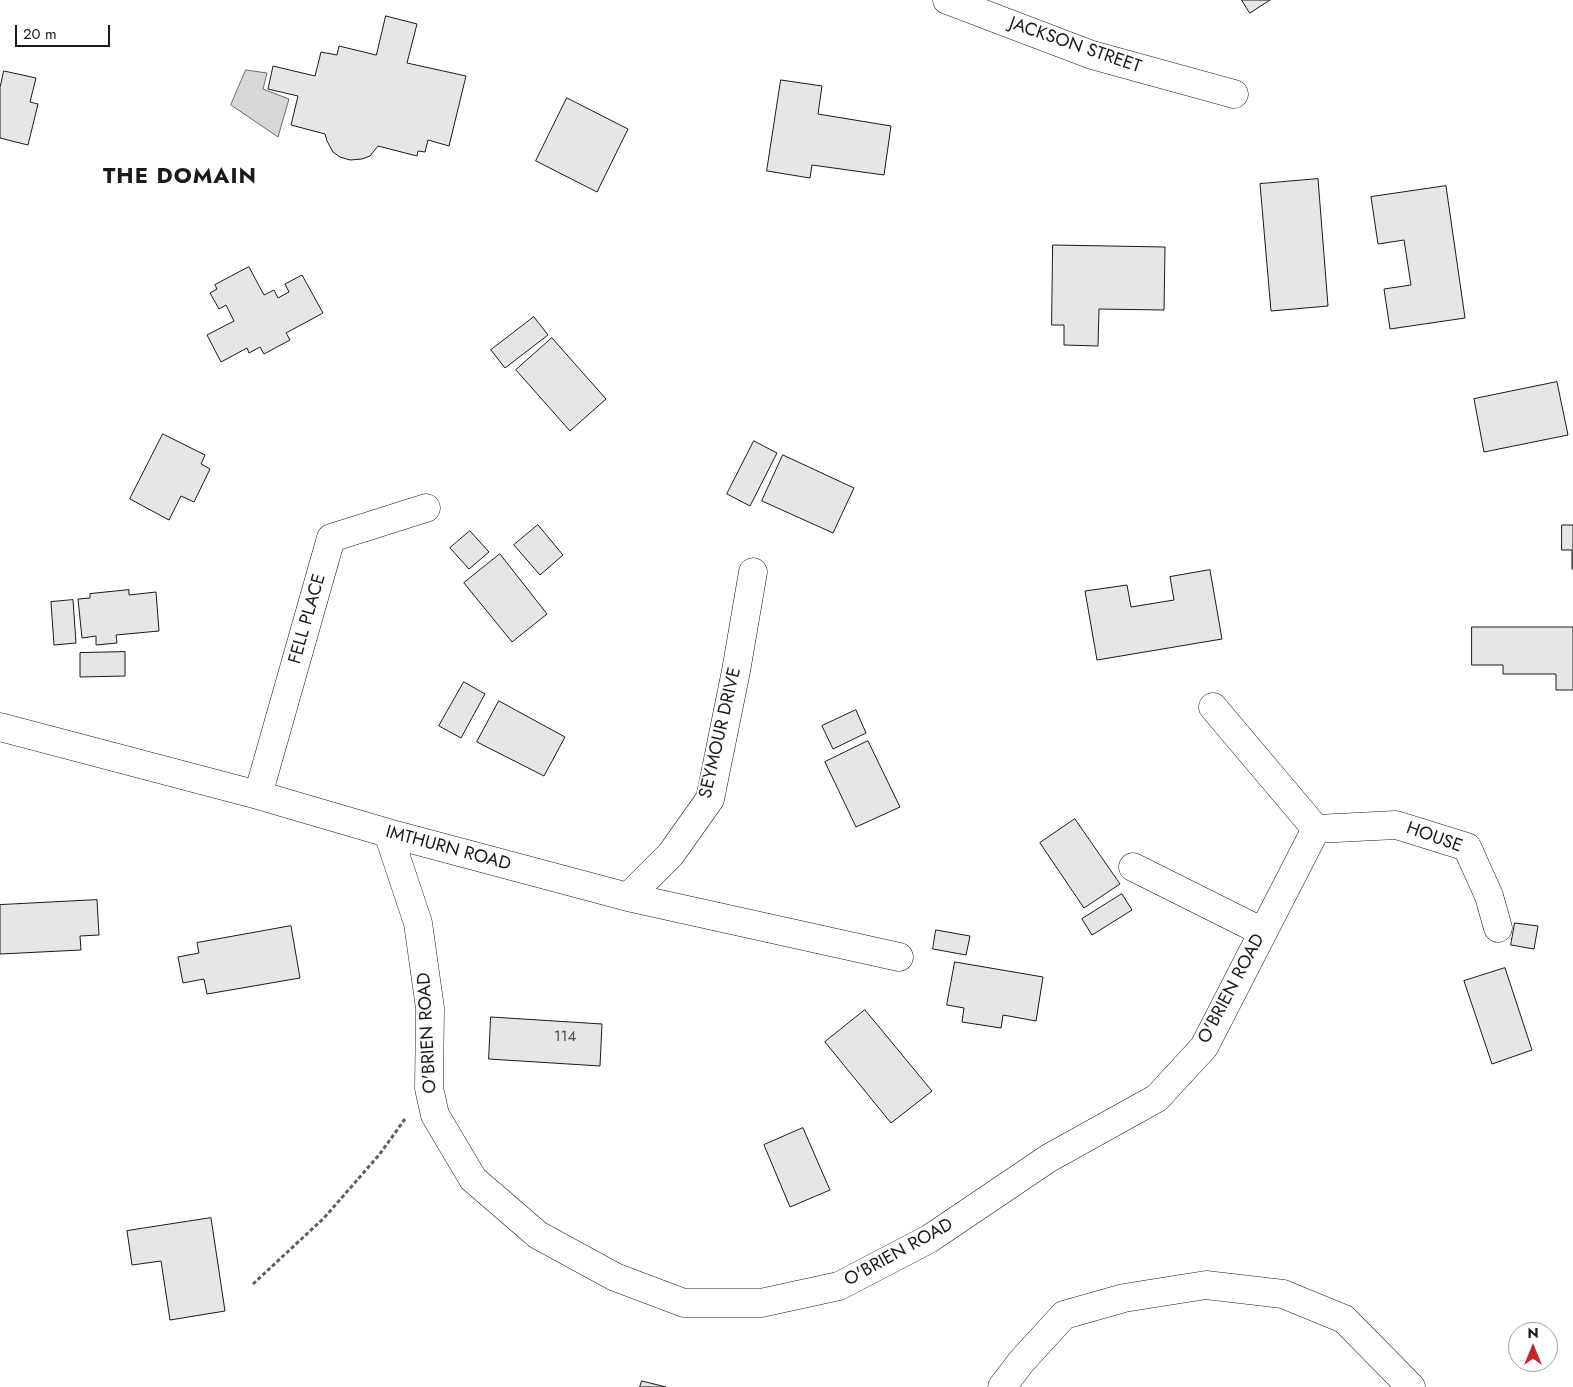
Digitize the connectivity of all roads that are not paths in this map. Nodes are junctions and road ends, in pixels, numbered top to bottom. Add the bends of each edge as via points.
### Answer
1 (947, 0) edge
2 (1234, 94) dead end
3 (426, 508) dead end
4 (753, 572) dead end
5 (1213, 707) dead end
6 (0, 727) edge
7 (258, 795) junction
8 (1316, 829) junction
9 (388, 833) junction
10 (1133, 867) dead end
11 (628, 897) junction
12 (1498, 928) dead end
13 (1263, 932) junction
14 (899, 957) dead end
15 (1002, 1387) edge
16 (1412, 1387) edge

1 - 2 street, JACKSON STREET via 1092,55
3 - 7 street, FELL PLACE via 332,538
4 - 11 street, SEYMOUR DRIVE via 710,799 671,854
5 - 8 street
6 - 7 street, IMTHURN ROAD
7 - 9 street, IMTHURN ROAD
8 - 12 street, HOUSE via 1396,825 1467,847 1489,896
8 - 13 street, O'BRIEN ROAD
9 - 11 street, IMTHURN ROAD
9 - 13 street, O'BRIEN ROAD via 418,923 430,1008 429,1088 435,1115 473,1179 538,1235 616,1277 684,1303 761,1303 839,1286 929,1239 1049,1158 1157,1098 1204,1047
10 - 13 street
11 - 14 street, IMTHURN ROAD
15 - 16 street via 1064,1315 1124,1298 1206,1285 1283,1294 1344,1319

